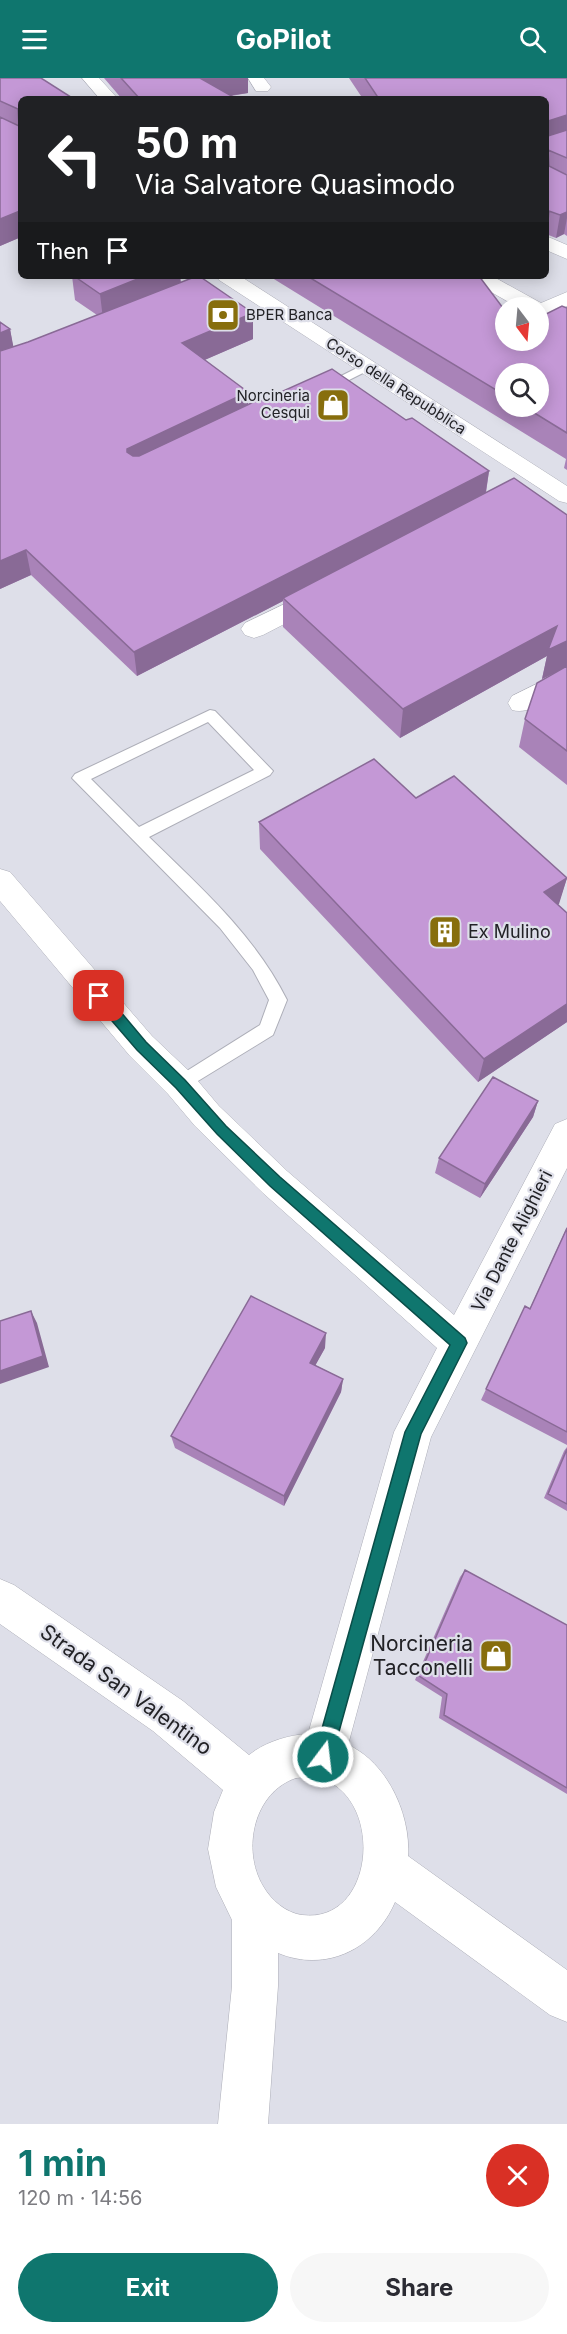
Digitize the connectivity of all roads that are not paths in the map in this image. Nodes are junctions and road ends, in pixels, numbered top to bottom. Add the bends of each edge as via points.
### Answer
1 (90, 78) edge
2 (106, 96) edge
3 (549, 244) edge
4 (567, 253) edge
5 (239, 279) edge
6 (483, 279) edge
7 (208, 288) edge
8 (516, 297) edge
9 (567, 298) edge
10 (549, 305) edge
11 (549, 315) edge
12 (567, 325) edge
13 (367, 367) junction
14 (315, 392) edge
15 (567, 496) edge
16 (346, 581) edge
17 (254, 630) dead end
18 (567, 678) edge
19 (521, 703) dead end
20 (138, 835) junction
21 (0, 880) edge
22 (180, 1084) junction
23 (567, 1134) edge
24 (459, 1343) junction
25 (0, 1599) edge
26 (323, 1757) junction
27 (250, 1784) junction
28 (386, 1867) junction
29 (255, 1914) junction
30 (567, 1998) edge
31 (243, 2124) edge

1 - 2 street
3 - 4 street
5 - 7 street
5 - 13 street, Corso della Repubblica
6 - 8 street
9 - 10 street
11 - 12 street
13 - 14 lane
13 - 15 street, Corso della Repubblica via 531,485
16 - 17 street
18 - 19 street
20 - 20 lane via 80,778 210,715 265,771
20 - 22 lane via 226,923 259,965 278,1000 267,1030
21 - 22 street via 141,1046
22 - 24 street via 275,1182
23 - 24 street, Via Dante Alighieri
24 - 26 street, Via Dante Alighieri via 413,1432
25 - 27 street, Strada San Valentino via 168,1716
26 - 27 street via 296,1756 279,1762
26 - 28 street via 345,1766 366,1785 379,1808 386,1836
27 - 29 street via 236,1807 230,1835 231,1864 240,1891
28 - 29 street via 375,1896 357,1920 333,1935 305,1939 288,1935
28 - 30 street
29 - 31 street via 255,1986

